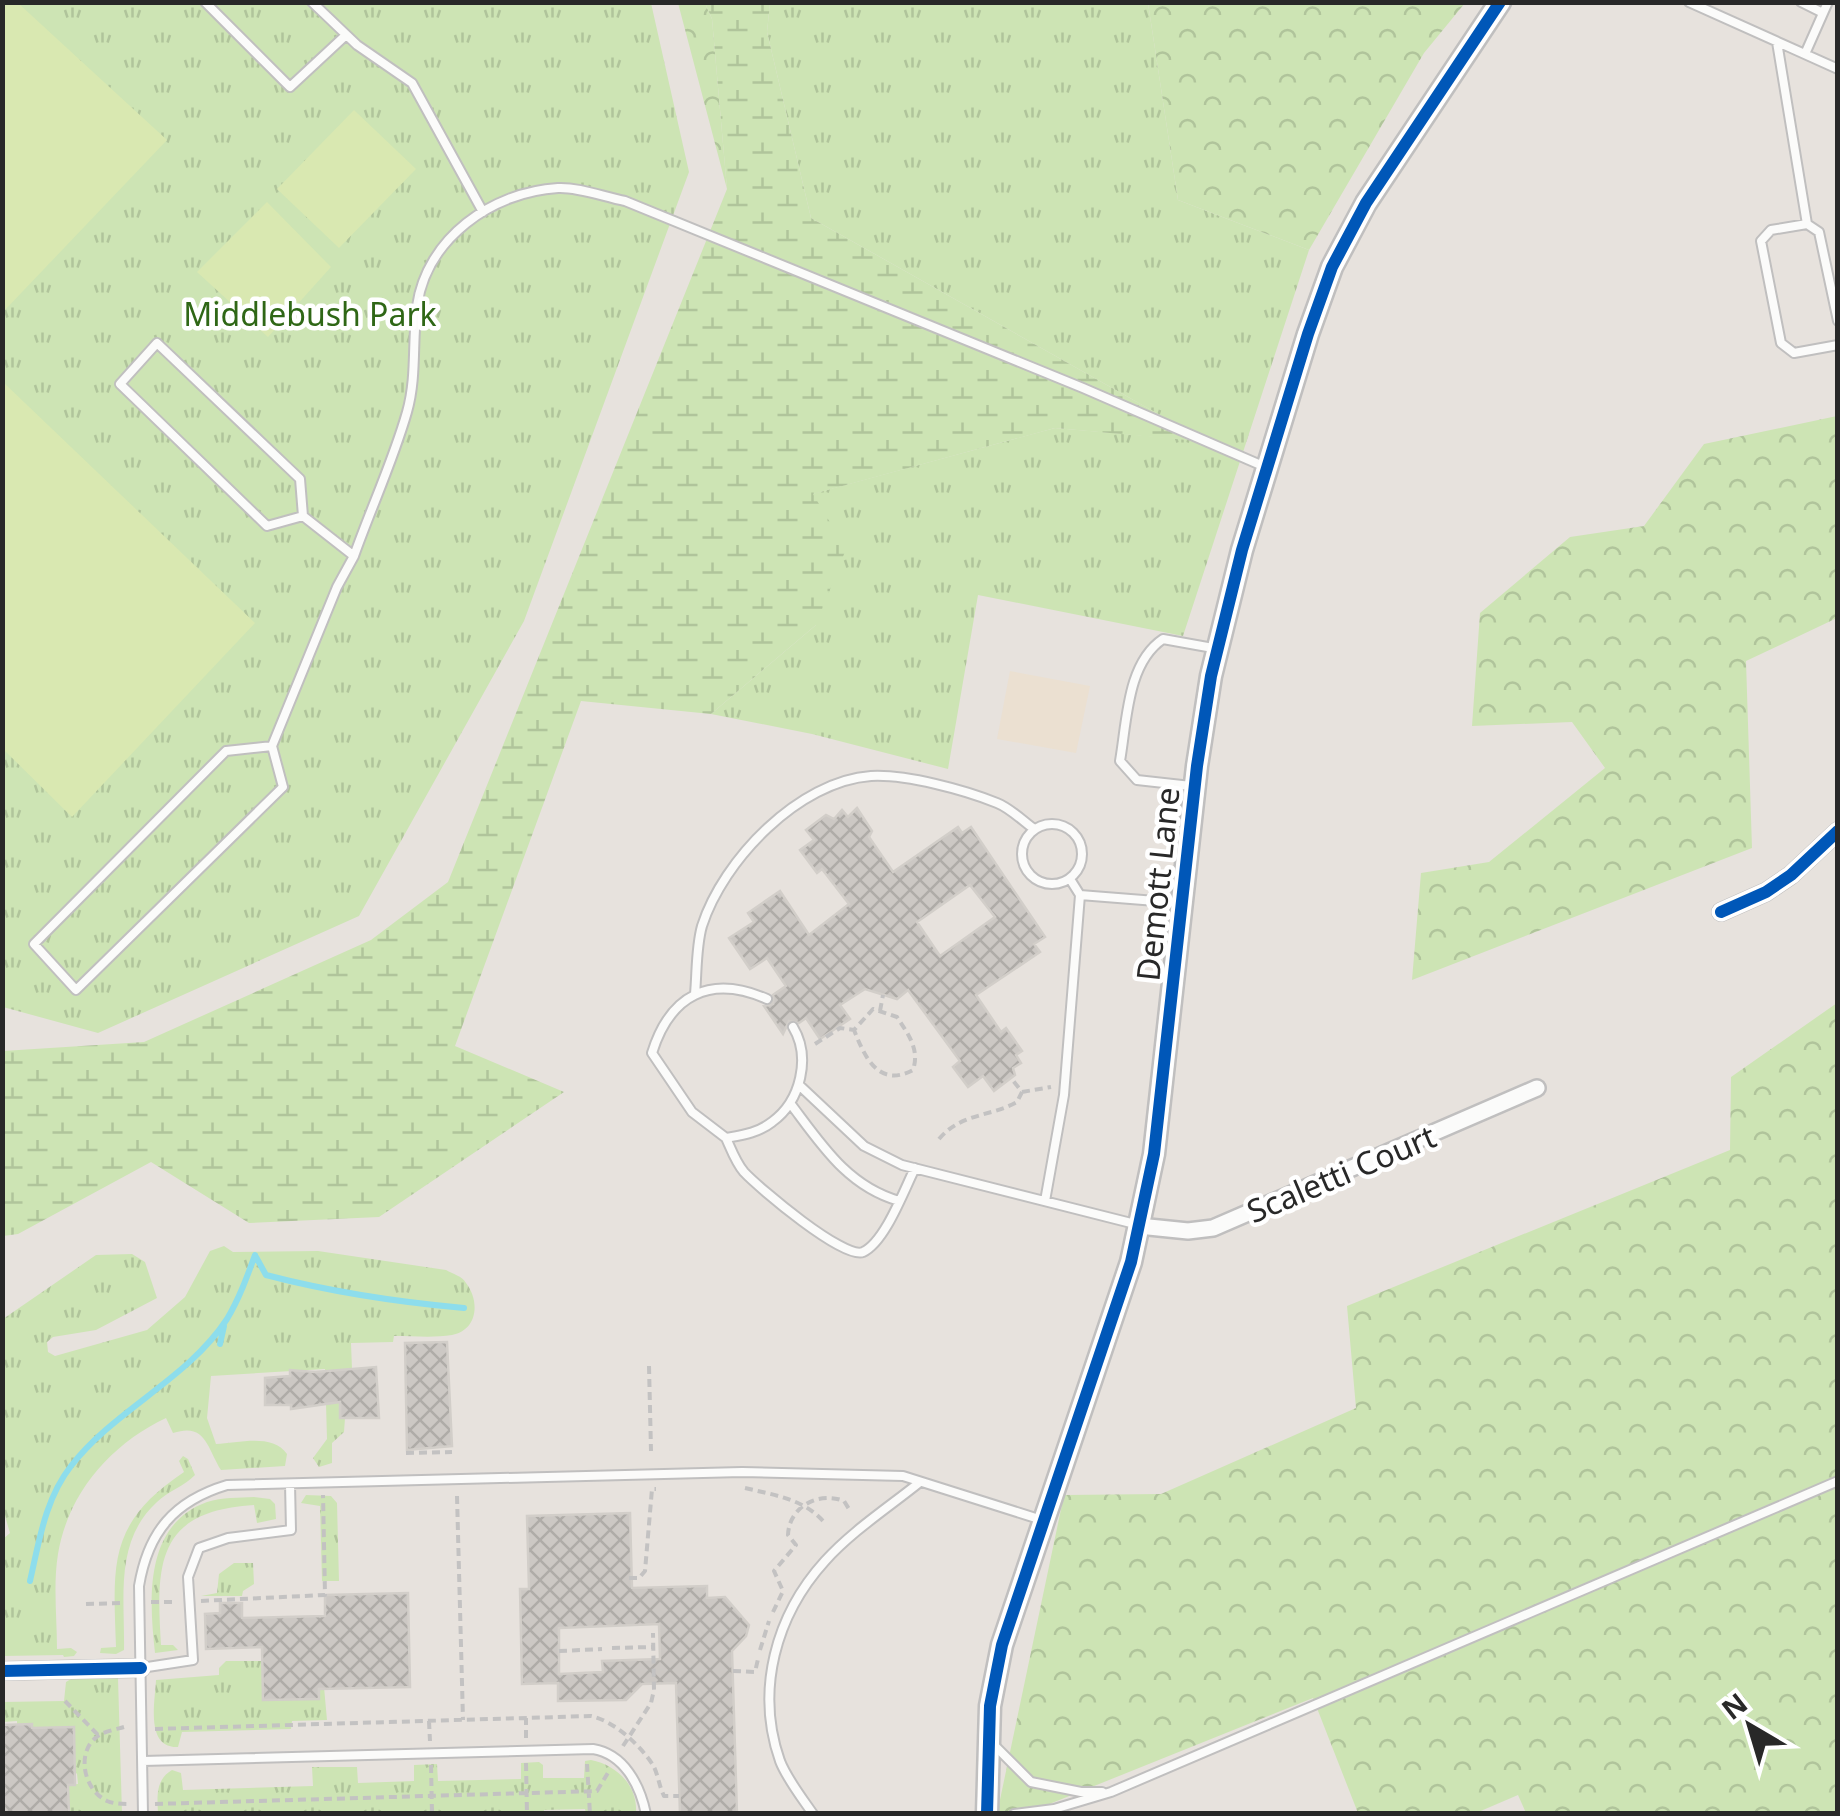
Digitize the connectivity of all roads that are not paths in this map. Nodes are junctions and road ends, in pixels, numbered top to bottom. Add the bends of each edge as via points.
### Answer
1 (205, 2) edge
2 (312, 2) edge
3 (1500, 2) edge
4 (1801, 2) edge
5 (1828, 2) edge
6 (1690, 3) edge
7 (1823, 13) junction
8 (346, 35) junction
9 (1778, 42) junction
10 (1805, 54) junction
11 (1838, 68) edge
12 (484, 212) junction
13 (1807, 224) junction
14 (1838, 321) edge
15 (1838, 345) edge
16 (1268, 468) junction
17 (304, 516) junction
18 (354, 556) junction
19 (1218, 648) junction
20 (272, 746) junction
21 (1196, 787) junction
22 (1034, 829) junction
23 (1838, 830) edge
24 (1070, 879) junction
25 (1080, 896) junction
26 (1184, 903) junction
27 (1721, 912) dead end
28 (695, 994) junction
29 (767, 999) dead end
30 (793, 1027) dead end
31 (799, 1085) junction
32 (1537, 1088) dead end
33 (790, 1103) junction
34 (726, 1138) junction
35 (915, 1168) junction
36 (899, 1201) junction
37 (1044, 1201) junction
38 (1139, 1226) junction
39 (920, 1482) junction
40 (1838, 1482) edge
41 (290, 1484) junction
42 (1042, 1520) junction
43 (141, 1668) junction
44 (2, 1671) edge
45 (987, 1738) junction
46 (142, 1761) junction
47 (1111, 1792) junction
48 (143, 1809) edge
49 (646, 1814) edge
50 (813, 1814) edge
51 (987, 1814) edge
52 (1014, 1814) edge

1 - 8 lane via 290,87
2 - 8 lane
3 - 16 street, Demott Lane via 1366,202 1332,268
4 - 7 lane
5 - 7 lane
6 - 9 lane
7 - 10 lane
8 - 12 lane via 412,83
9 - 10 lane
9 - 13 lane
10 - 11 lane
12 - 16 lane via 512,196 560,188 625,200
12 - 18 lane via 463,224 429,266 417,305 407,413
13 - 14 lane via 1820,232
13 - 15 lane via 1771,230 1761,241 1781,343 1794,353
16 - 19 street, Demott Lane
17 - 17 lane via 267,526 120,384 158,343 300,480
17 - 18 lane
18 - 20 lane
19 - 21 street, Demott Lane
19 - 21 lane via 1162,639 1146,650 1120,762 1137,780
20 - 20 lane via 226,751 34,944 76,990 284,787
21 - 26 street, Demott Lane
22 - 24 lane via 1064,826 1079,840 1082,860
22 - 24 lane via 1022,846 1028,874 1045,884
22 - 28 lane via 1000,804 896,777 844,781 816,794 764,832 713,901 701,929
23 - 27 street via 1766,892
24 - 25 lane
25 - 26 lane
25 - 37 lane via 1065,1083
26 - 38 street, Demott Lane
28 - 29 lane via 744,988
28 - 34 lane via 674,1009 652,1054 692,1112
30 - 31 lane via 802,1060
31 - 33 lane
31 - 35 lane via 864,1146
32 - 38 street, Scaletti Court via 1213,1228
33 - 34 lane via 774,1122
33 - 36 lane via 841,1170
34 - 36 lane via 741,1170 853,1254 878,1239
35 - 36 lane
35 - 37 lane
37 - 38 lane
38 - 42 street, Demott Lane
39 - 41 lane via 880,1474 742,1472
39 - 42 lane
39 - 50 lane via 826,1560 789,1610 771,1662 770,1716 781,1763
40 - 47 lane
41 - 43 lane via 210,1490 157,1529 139,1586
41 - 43 lane via 291,1530 199,1548 188,1577 193,1660
42 - 45 street, Demott Lane via 1002,1645
43 - 44 street
43 - 46 lane
45 - 47 lane via 1031,1782
45 - 51 street, Demott Lane
46 - 48 lane
46 - 49 lane via 593,1749 617,1758 642,1794
47 - 52 lane

